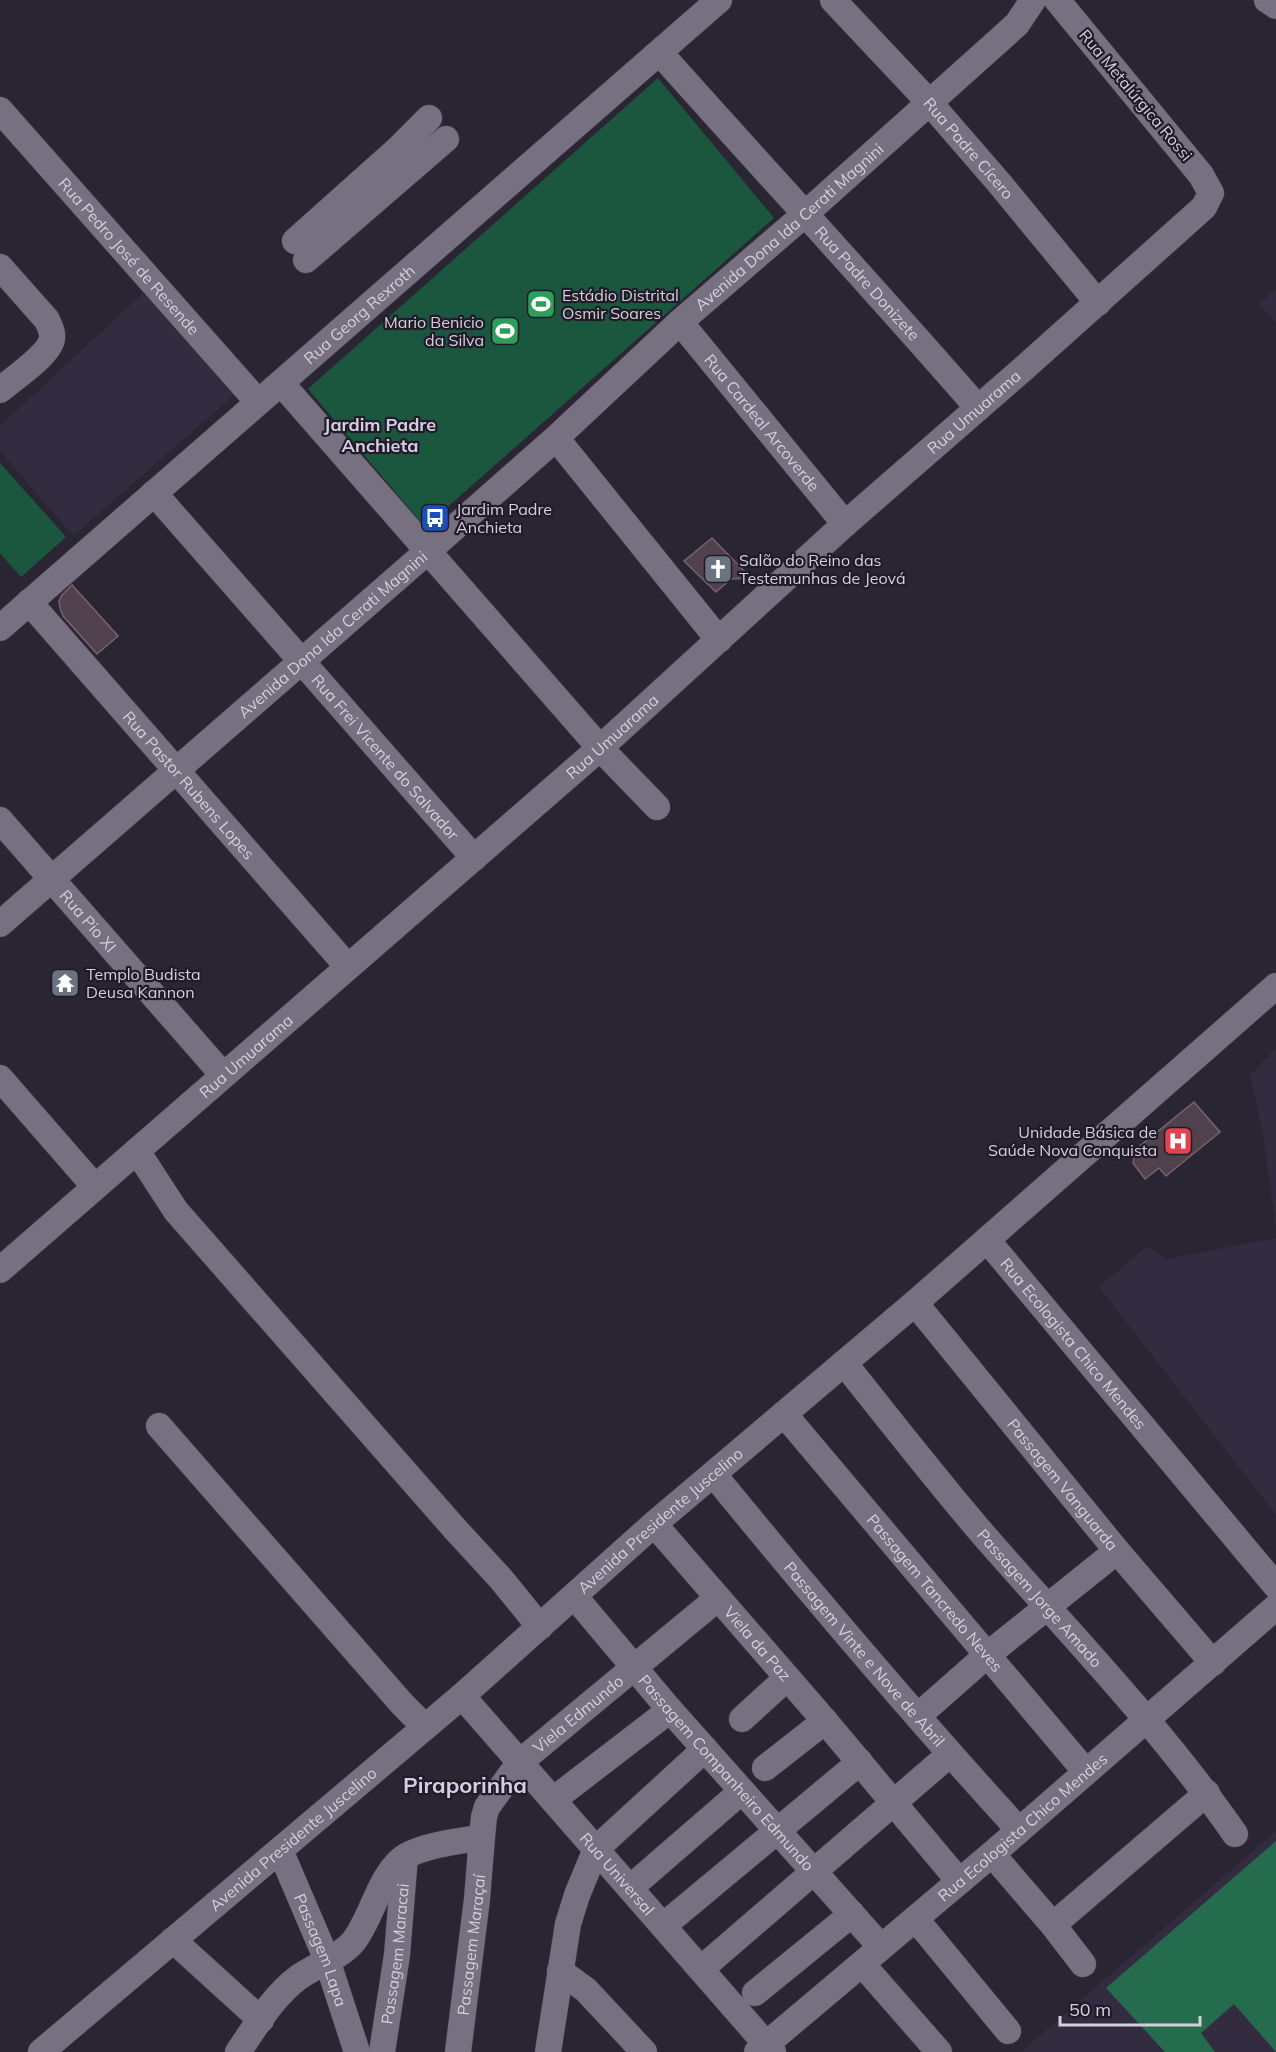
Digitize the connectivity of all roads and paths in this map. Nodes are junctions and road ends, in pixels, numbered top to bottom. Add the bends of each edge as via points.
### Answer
1 (719, 0) edge
2 (833, 0) edge
3 (1033, 0) edge
4 (1056, 0) edge
5 (1267, 0) edge
6 (1276, 6) edge
7 (660, 53) junction
8 (929, 102) junction
9 (0, 110) edge
10 (429, 118) dead end
11 (446, 139) dead end
12 (1211, 193) joint
13 (804, 215) junction
14 (0, 267) edge
15 (1098, 303) junction
16 (680, 322) junction
17 (281, 383) junction
18 (0, 390) edge
19 (258, 402) junction
20 (978, 408) junction
21 (556, 438) junction
22 (154, 493) junction
23 (845, 524) junction
24 (428, 551) junction
25 (29, 602) junction
26 (2, 623) edge
27 (719, 640) junction
28 (302, 661) junction
29 (600, 747) junction
30 (176, 771) junction
31 (657, 807) dead end
32 (0, 820) edge
33 (474, 858) junction
34 (52, 879) junction
35 (0, 924) edge
36 (348, 967) junction
37 (1276, 986) edge
38 (223, 1076) junction
39 (0, 1078) edge
40 (137, 1150) junction
41 (95, 1187) junction
42 (987, 1240) junction
43 (0, 1270) edge
44 (915, 1303) junction
45 (844, 1363) junction
46 (784, 1414) junction
47 (159, 1426) dead end
48 (714, 1475) junction
49 (654, 1524) junction
50 (1117, 1551) junction
51 (1276, 1586) edge
52 (575, 1597) junction
53 (718, 1598) junction
54 (1047, 1605) junction
55 (1276, 1607) edge
56 (540, 1627) junction
57 (986, 1656) junction
58 (1213, 1663) junction
59 (636, 1668) junction
60 (787, 1678) junction
61 (462, 1696) junction
62 (670, 1710) junction
63 (918, 1716) junction
64 (742, 1719) dead end
65 (1146, 1720) junction
66 (825, 1721) junction
67 (425, 1727) junction
68 (705, 1749) junction
69 (950, 1754) junction
70 (520, 1762) junction
71 (860, 1762) junction
72 (765, 1768) dead end
73 (1086, 1773) junction
74 (742, 1791) junction
75 (1207, 1793) junction
76 (553, 1800) junction
77 (894, 1804) junction
78 (1019, 1830) junction
79 (778, 1831) junction
80 (1235, 1834) dead end
81 (482, 1837) junction
82 (596, 1849) junction
83 (280, 1850) junction
84 (992, 1854) junction
85 (405, 1857) junction
86 (815, 1872) junction
87 (959, 1881) junction
88 (630, 1888) junction
89 (852, 1914) junction
90 (914, 1920) junction
91 (1053, 1925) junction
92 (663, 1926) junction
93 (173, 1940) junction
94 (881, 1947) junction
95 (327, 1960) junction
96 (862, 1964) junction
97 (1083, 1964) dead end
98 (701, 1969) junction
99 (560, 1971) junction
100 (755, 1993) dead end
101 (261, 2020) junction
102 (1008, 2031) dead end
103 (765, 2049) edge
104 (41, 2052) edge
105 (238, 2052) edge
106 (357, 2052) edge
107 (382, 2052) edge
108 (458, 2052) edge
109 (548, 2052) edge
110 (644, 2052) edge
111 (939, 2052) edge

1 - 7 street, Rua Georg Rexroth
2 - 8 street, Rua Padre Cícero
3 - 8 street, Avenida Dona Ida Cerati Magnini via 1017,24
4 - 12 street, Rua Metalúrgica Rossi via 1201,175
5 - 6 street
7 - 13 street, Rua Padre Donizete
7 - 17 street, Rua Georg Rexroth
8 - 13 street, Avenida Dona Ida Cerati Magnini
8 - 15 street, Rua Padre Cícero
9 - 19 street, Rua Pedro José de Resende
10 - 11 street via 301,250
12 - 15 street, Rua Umuarama via 1204,207
13 - 16 street, Avenida Dona Ida Cerati Magnini
13 - 20 street, Rua Padre Donizete
14 - 18 street via 47,320 52,340 47,351
15 - 20 street, Rua Umuarama
16 - 21 street, Avenida Dona Ida Cerati Magnini
16 - 23 street, Rua Cardeal Arcoverde
17 - 19 street, Rua Georg Rexroth
17 - 24 street
19 - 22 street, Rua Georg Rexroth
20 - 23 street, Rua Umuarama
21 - 24 street, Avenida Dona Ida Cerati Magnini
21 - 27 street
22 - 25 street, Rua Georg Rexroth
22 - 28 street, Rua Frei Vicente do Salvador
23 - 27 street, Rua Umuarama
24 - 28 street, Avenida Dona Ida Cerati Magnini
24 - 29 street
25 - 26 street, Rua Georg Rexroth
25 - 30 street, Rua Pastor Rubens Lopes
27 - 29 street, Rua Umuarama
28 - 30 street, Avenida Dona Ida Cerati Magnini
28 - 33 street, Rua Frei Vicente do Salvador
29 - 31 street
29 - 33 street, Rua Umuarama
30 - 34 street, Avenida Dona Ida Cerati Magnini
30 - 36 street, Rua Pastor Rubens Lopes
32 - 34 street, Rua Pio XI
33 - 36 street, Rua Umuarama
34 - 35 street, Avenida Dona Ida Cerati Magnini
34 - 38 street, Rua Pio XI
36 - 38 street, Rua Umuarama
37 - 42 street, Avenida Presidente Juscelino
38 - 40 street, Rua Umuarama
39 - 41 street
40 - 41 street, Rua Umuarama
40 - 56 street via 176,1210
41 - 43 street, Rua Umuarama
42 - 44 street, Avenida Presidente Juscelino
42 - 51 street, Rua Ecologista Chico Mendes
44 - 45 street, Avenida Presidente Juscelino
44 - 50 street, Passagem Vanguarda
45 - 46 street, Avenida Presidente Juscelino
45 - 54 street, Passagem Jorge Amado via 981,1531
46 - 48 street, Avenida Presidente Juscelino
46 - 57 street, Passagem Tancredo Neves
47 - 67 street
48 - 49 street, Avenida Presidente Juscelino
48 - 63 street, Passagem Vinte e Nove de Abril
49 - 52 street, Avenida Presidente Juscelino
49 - 53 street, Viela da Paz
50 - 54 street
50 - 58 street, Passagem Vanguarda
52 - 56 street, Avenida Presidente Juscelino
52 - 59 street, Passagem Companheiro Edmundo
53 - 59 street, Viela Edmundo
53 - 60 street, Viela da Paz
54 - 57 street
54 - 65 street, Passagem Jorge Amado
55 - 58 street, Rua Ecologista Chico Mendes
56 - 61 street, Avenida Presidente Juscelino
57 - 63 street
57 - 73 street, Passagem Tancredo Neves
58 - 65 street, Rua Ecologista Chico Mendes
59 - 62 street, Passagem Companheiro Edmundo
59 - 70 street, Viela Edmundo
60 - 64 street
60 - 66 street, Viela da Paz
61 - 67 street, Avenida Presidente Juscelino
61 - 70 street, Rua Universal
62 - 68 street, Passagem Companheiro Edmundo
62 - 76 street
63 - 69 street, Passagem Vinte e Nove de Abril
65 - 73 street, Rua Ecologista Chico Mendes
65 - 75 street, Passagem Jorge Amado
66 - 71 street, Viela da Paz
66 - 72 street
67 - 83 street, Avenida Presidente Juscelino
68 - 74 street, Passagem Companheiro Edmundo
68 - 82 street
69 - 77 street
69 - 78 street, Passagem Vinte e Nove de Abril
70 - 76 street, Rua Universal
70 - 81 street, Viela Edmundo via 488,1807
71 - 77 street, Viela da Paz
71 - 79 street
73 - 78 street, Rua Ecologista Chico Mendes
74 - 79 street, Passagem Companheiro Edmundo
74 - 88 street
75 - 80 street, Passagem Jorge Amado
75 - 91 street
76 - 82 street, Rua Universal
77 - 86 street
77 - 87 street, Viela da Paz
78 - 84 street, Rua Ecologista Chico Mendes
79 - 86 street, Passagem Companheiro Edmundo
79 - 92 street
81 - 85 street
81 - 108 street, Passagem Maraçaí
82 - 88 street, Rua Universal
82 - 99 street via 568,1924
83 - 93 street, Avenida Presidente Juscelino
83 - 95 street, Passagem Lapa
84 - 87 street, Rua Ecologista Chico Mendes
84 - 91 street
85 - 95 street via 386,1880 351,1944
85 - 107 street, Passagem Maracai via 397,1955
86 - 89 street, Passagem Companheiro Edmundo
86 - 98 street
87 - 90 street, Rua Ecologista Chico Mendes
88 - 92 street, Rua Universal
89 - 94 street, Passagem Companheiro Edmundo
89 - 100 street
90 - 94 street, Rua Ecologista Chico Mendes
90 - 102 street
91 - 97 street
92 - 98 street, Rua Universal
93 - 101 street
93 - 104 street, Avenida Presidente Juscelino
94 - 96 street, Rua Ecologista Chico Mendes
95 - 101 street via 288,1987
95 - 106 street, Passagem Lapa
96 - 103 street, Rua Ecologista Chico Mendes
96 - 111 street
98 - 103 street, Rua Universal
99 - 109 street
99 - 110 street via 594,1998
101 - 105 street

